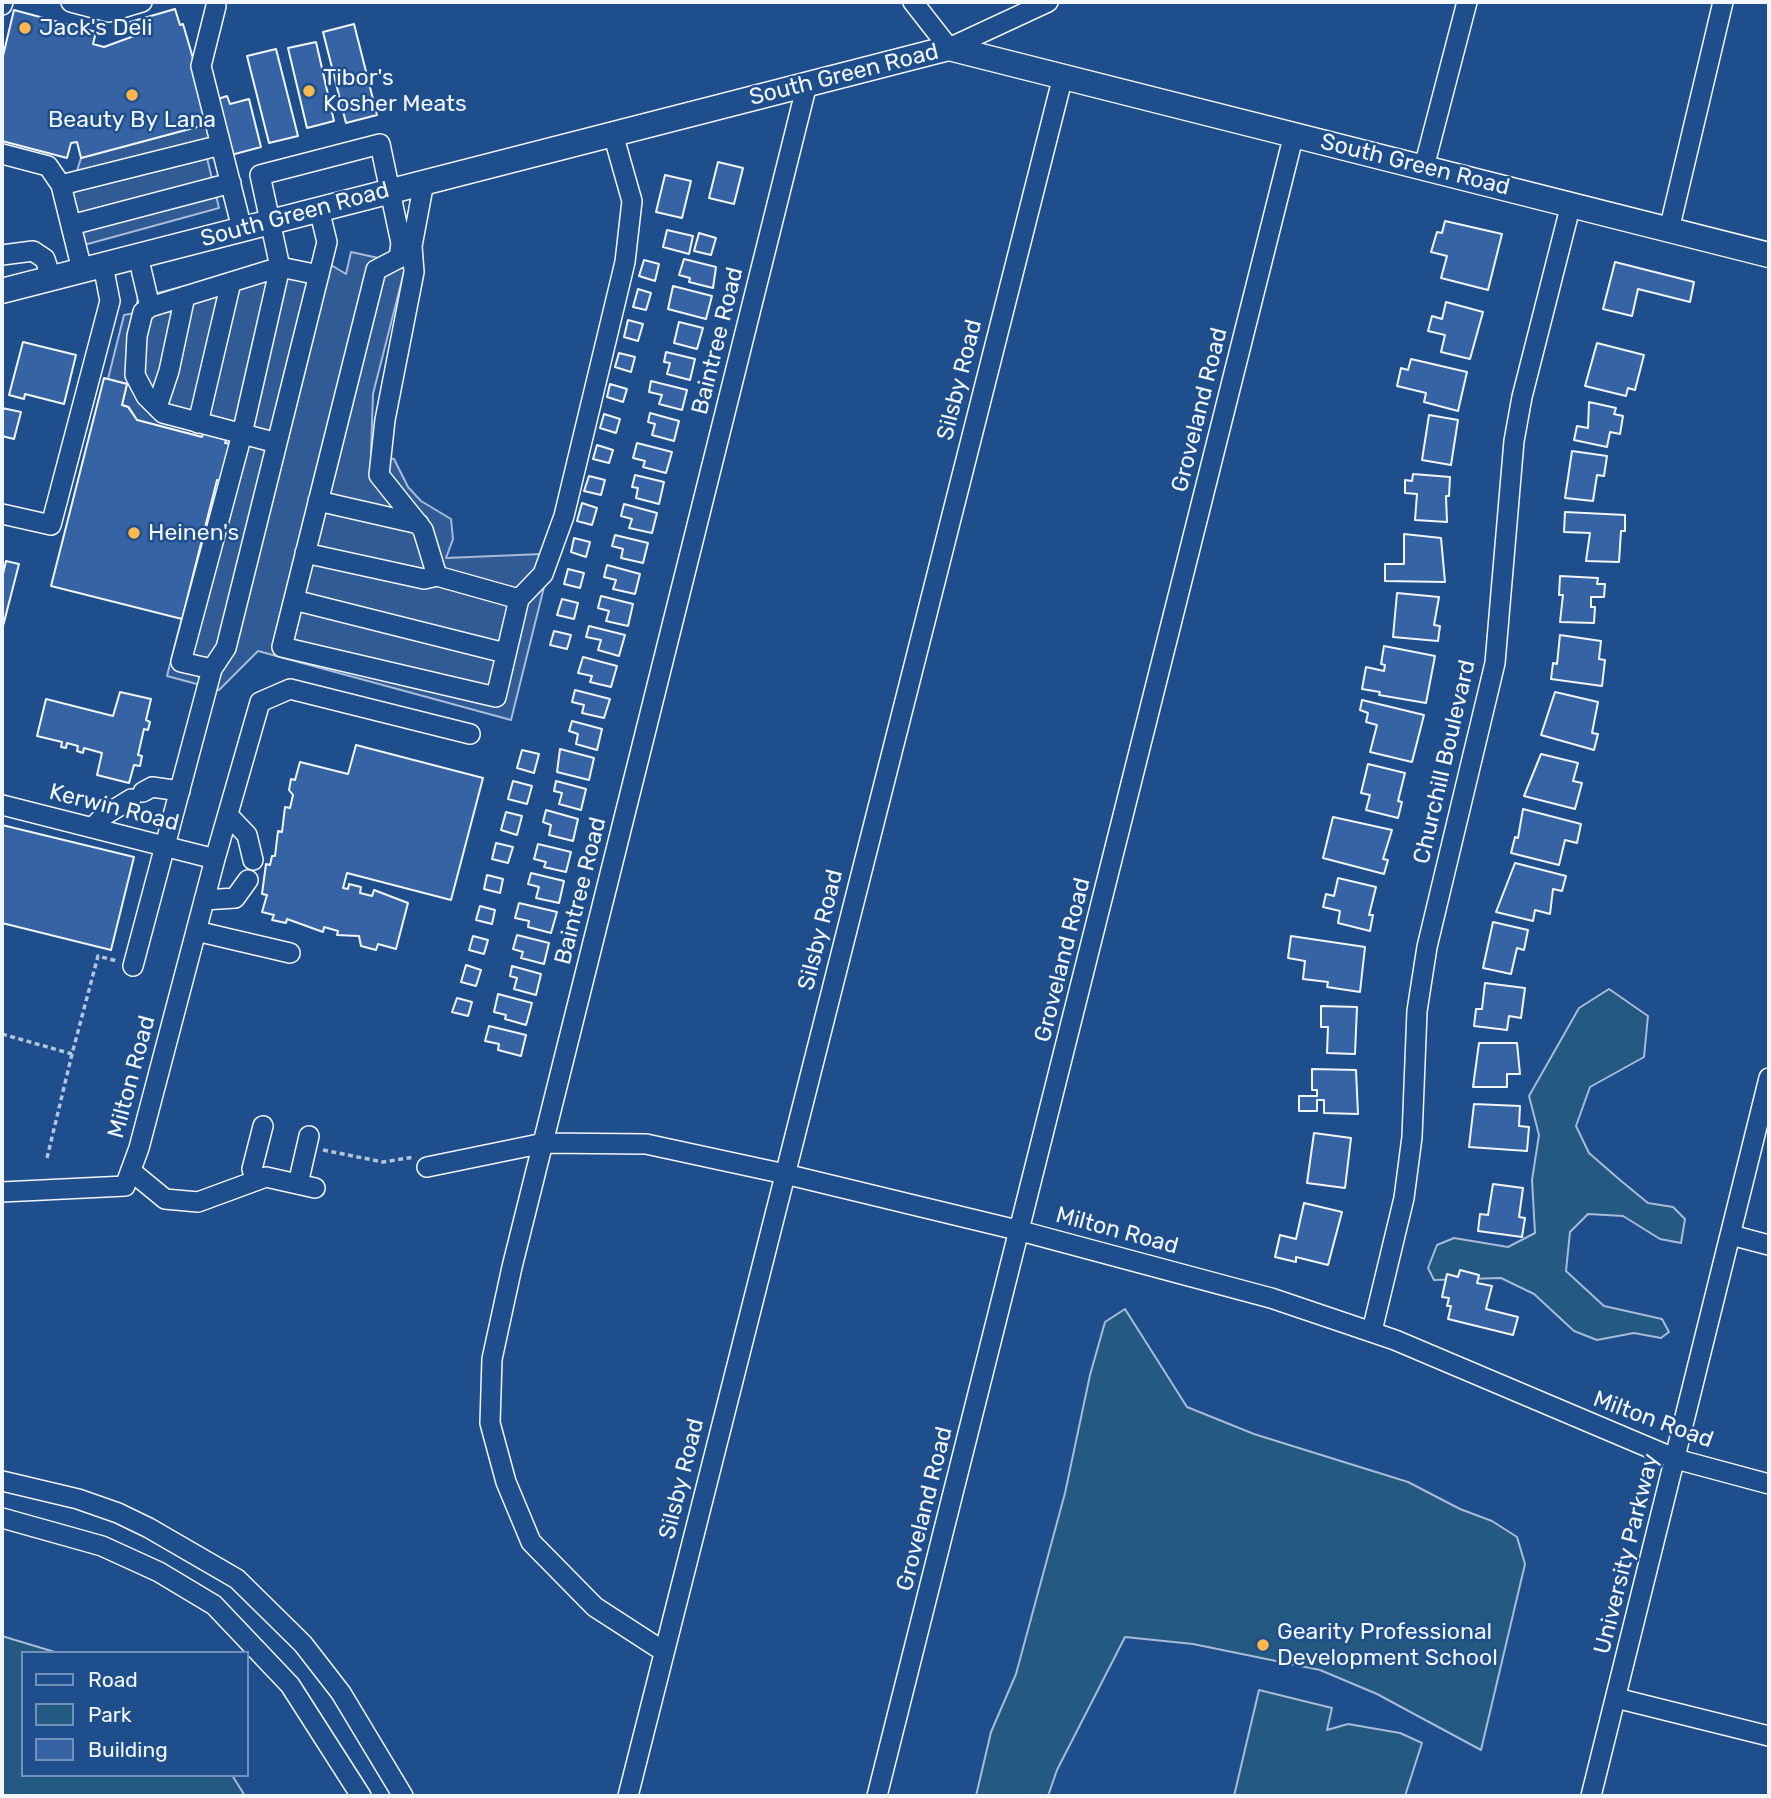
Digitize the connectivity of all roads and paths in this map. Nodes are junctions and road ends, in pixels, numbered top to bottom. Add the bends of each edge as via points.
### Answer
1 (71, 2) edge
2 (142, 2) edge
3 (913, 2) edge
4 (1048, 2) edge
5 (1467, 2) edge
6 (1723, 2) edge
7 (211, 3) edge
8 (949, 48) junction
9 (1063, 76) junction
10 (807, 84) junction
11 (612, 134) junction
12 (1294, 134) junction
13 (221, 145) junction
14 (2, 154) edge
15 (1424, 167) junction
16 (424, 182) junction
17 (231, 183) junction
18 (61, 185) junction
19 (390, 189) junction
20 (1571, 204) junction
21 (318, 209) junction
22 (270, 222) junction
23 (71, 225) junction
24 (242, 229) junction
25 (1669, 230) junction
26 (1769, 255) edge
27 (2, 256) edge
28 (138, 256) junction
29 (92, 267) junction
30 (280, 267) junction
31 (319, 275) junction
32 (51, 278) junction
33 (231, 282) junction
34 (2, 291) edge
35 (185, 296) junction
36 (150, 307) junction
37 (157, 407) junction
38 (198, 423) junction
39 (242, 434) junction
40 (277, 443) junction
41 (318, 501) junction
42 (2, 514) edge
43 (419, 524) junction
44 (305, 553) junction
45 (437, 576) junction
46 (519, 599) junction
47 (294, 600) junction
48 (505, 653) junction
49 (212, 669) junction
50 (470, 734) dead end
51 (180, 791) junction
52 (2, 805) edge
53 (228, 815) junction
54 (93, 828) junction
55 (166, 847) junction
56 (215, 859) junction
57 (253, 860) dead end
58 (248, 880) dead end
59 (204, 900) junction
60 (196, 931) junction
61 (290, 953) dead end
62 (133, 966) joint
63 (2, 1034) edge
64 (72, 1054) junction
65 (1769, 1078) edge
66 (263, 1126) dead end
67 (308, 1141) joint
68 (544, 1143) junction
69 (47, 1158) dead end
70 (427, 1167) joint
71 (131, 1171) junction
72 (785, 1174) junction
73 (256, 1180) junction
74 (2, 1192) edge
75 (1021, 1231) junction
76 (1731, 1235) junction
77 (1769, 1245) edge
78 (1372, 1331) junction
79 (1676, 1459) junction
80 (2, 1481) edge
81 (1769, 1484) edge
82 (2, 1518) edge
83 (663, 1651) junction
84 (1616, 1698) junction
85 (1769, 1736) edge
86 (361, 1796) edge
87 (403, 1796) edge
88 (628, 1796) edge
89 (877, 1796) edge
90 (1591, 1796) edge

1 - 2 street via 109,12
3 - 8 street
4 - 8 street
5 - 15 street
6 - 25 street
7 - 13 street via 201,65
8 - 9 main road, South Green Road
8 - 10 main road, South Green Road
9 - 12 main road, South Green Road
9 - 72 street, Silsby Road
10 - 11 main road, South Green Road
10 - 68 street, Baintree Road
11 - 16 main road, South Green Road
11 - 46 street via 632,201 625,262 564,516 543,574
12 - 15 main road, South Green Road
12 - 75 street, Groveland Road
13 - 17 street
13 - 18 street
14 - 18 street via 48,166
15 - 20 main road, South Green Road
16 - 19 main road, South Green Road
16 - 43 street via 412,246 414,272 379,475
17 - 23 street
17 - 24 street
18 - 23 street
19 - 21 main road, South Green Road
19 - 22 street via 380,144 260,175
19 - 41 street via 401,243 398,258 376,270
20 - 25 main road, South Green Road
20 - 78 street, Churchill Boulevard via 1517,420 1494,663 1429,936 1416,1023 1405,1198
21 - 22 main road, South Green Road
21 - 31 street via 327,242
22 - 24 main road, South Green Road
22 - 30 street
23 - 29 street
24 - 28 main road, South Green Road
25 - 26 main road, South Green Road
27 - 32 street via 33,251 45,259
28 - 29 main road, South Green Road
28 - 36 street
29 - 32 main road, South Green Road
29 - 42 street via 110,301 51,525
30 - 31 street
30 - 33 street
30 - 39 street
31 - 40 street
32 - 34 main road, South Green Road
33 - 35 street
33 - 38 street
35 - 36 street
35 - 37 street
36 - 37 street via 143,312 137,337 135,374
37 - 38 street
38 - 39 street
39 - 40 street
39 - 49 street via 181,662
40 - 49 street via 226,648
41 - 43 street
41 - 44 street
43 - 45 street
44 - 45 street via 424,579
44 - 47 street
45 - 46 street
46 - 48 street
47 - 48 street
47 - 48 street via 282,647 496,697
49 - 51 street
50 - 53 street, Milton Road via 290,689 260,702
51 - 54 street via 152,787 104,815
51 - 55 street
52 - 54 street, Kerwin Road
53 - 56 street, Milton Road
53 - 57 street via 247,835
54 - 55 street, Kerwin Road
55 - 56 street, Kerwin Road
55 - 62 street
56 - 59 street, Milton Road
58 - 59 street via 235,898
59 - 60 street, Milton Road
60 - 61 street
60 - 71 street, Milton Road
62 - 64 path via 98,956
63 - 64 path
64 - 69 path
65 - 76 street, University Parkway
66 - 73 street via 252,1168
67 - 70 path via 383,1163 427,1154
67 - 73 street via 306,1186 266,1177
68 - 70 street, Milton Road
68 - 72 street, Milton Road via 646,1144
68 - 83 street, Baintree Road via 492,1359 490,1423 506,1482 531,1542 595,1607
71 - 73 street via 166,1199 198,1202
71 - 74 street, Milton Road via 125,1186
72 - 75 street, Milton Road
72 - 83 street, Silsby Road
75 - 78 street, Milton Road via 1271,1298
75 - 89 street, Groveland Road
76 - 77 street
76 - 79 street, University Parkway
78 - 79 street, Milton Road
79 - 81 street, Milton Road
79 - 84 street, University Parkway
80 - 87 street via 118,1513 237,1579 326,1673
82 - 86 street via 102,1546 159,1572 214,1605 290,1685
83 - 88 street, Silsby Road
84 - 85 street
84 - 90 street, University Parkway

